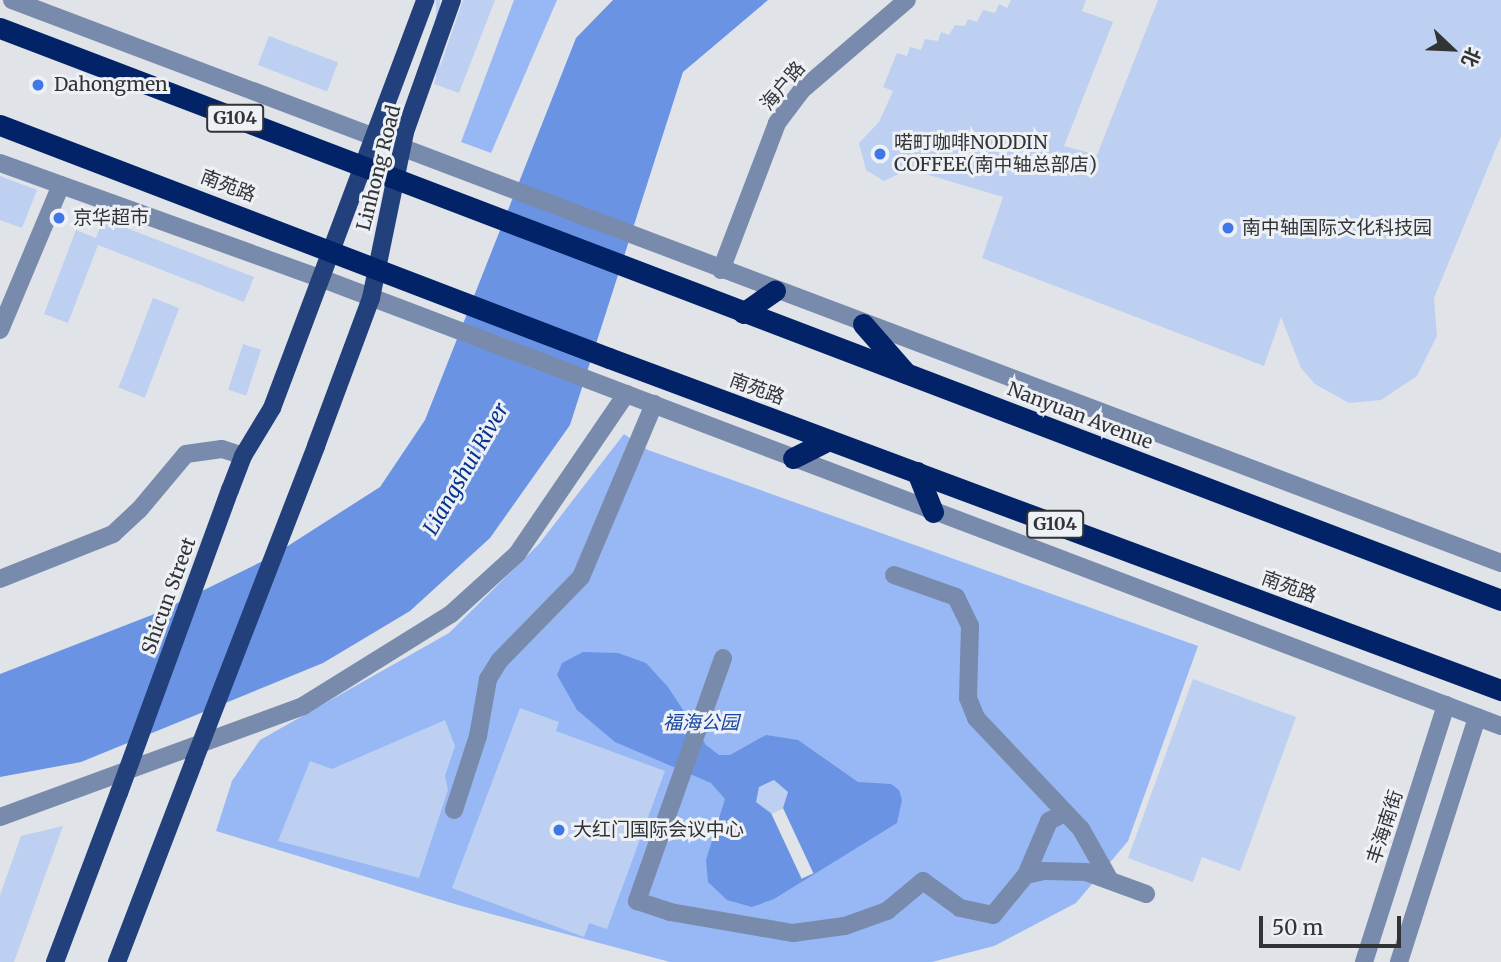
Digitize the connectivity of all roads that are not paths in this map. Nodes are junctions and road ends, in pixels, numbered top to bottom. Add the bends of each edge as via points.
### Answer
1 (12, 0) edge
2 (425, 0) edge
3 (452, 0) edge
4 (907, 0) edge
5 (0, 28) edge
6 (0, 125) edge
7 (374, 138) junction
8 (404, 149) junction
9 (0, 163) edge
10 (364, 167) junction
11 (396, 180) junction
12 (61, 185) junction
13 (333, 250) junction
14 (377, 267) junction
15 (721, 270) junction
16 (323, 279) junction
17 (775, 291) junction
18 (371, 298) junction
19 (743, 313) junction
20 (863, 324) junction
21 (0, 330) edge
22 (908, 375) junction
23 (626, 394) junction
24 (654, 404) junction
25 (829, 440) junction
26 (243, 456) junction
27 (793, 458) junction
28 (917, 472) junction
29 (933, 512) junction
30 (1499, 555) edge
31 (894, 575) dead end
32 (0, 579) edge
33 (1501, 600) edge
34 (723, 658) dead end
35 (1501, 690) edge
36 (1446, 705) junction
37 (1477, 717) junction
38 (1501, 726) edge
39 (453, 810) dead end
40 (1063, 814) junction
41 (0, 817) edge
42 (1026, 875) junction
43 (1108, 877) junction
44 (1146, 894) dead end
45 (55, 962) edge
46 (117, 962) edge
47 (1364, 962) edge
48 (1399, 962) edge

1 - 7 street
2 - 7 main road, Linhong Road
3 - 8 main road, Linhong Road via 405,132
4 - 15 street, 海户路 via 802,90 777,123
5 - 10 highway, G104
6 - 13 highway, 南苑路 / G104
7 - 8 street
7 - 10 main road, Linhong Road
8 - 11 main road, Linhong Road
8 - 15 street
9 - 12 street
10 - 11 highway, G104
10 - 13 main road, Linhong Road
11 - 14 main road, Linhong Road
11 - 19 highway, Nanyuan Avenue / G104
12 - 16 street
12 - 21 street
13 - 14 highway, 南苑路 / G104
13 - 16 main road, Shicun Street
14 - 18 main road, Linhong Road
14 - 25 highway, 南苑路 / G104
15 - 17 street
16 - 18 street
16 - 26 main road, Shicun Street via 272,408
17 - 19 highway
17 - 20 street
18 - 23 street
18 - 46 main road, bridge
19 - 22 highway, Nanyuan Avenue / G104
20 - 22 highway
20 - 30 street
22 - 33 highway, Nanyuan Avenue / G104
23 - 24 street
23 - 41 street via 517,554 451,614 303,706
24 - 27 street
24 - 39 street via 622,490 581,577 500,660 488,679 478,736
25 - 27 highway
25 - 28 highway, 南苑路 / G104
26 - 32 street via 222,449 186,454 113,534
26 - 45 main road, Shicun Street, bridge
27 - 29 street
28 - 29 highway
28 - 35 highway, 南苑路 / G104
29 - 36 street
31 - 40 street via 956,597 970,626 968,698 976,718
34 - 42 street via 637,901 670,912 793,933 845,926 887,911 923,881 960,908 993,915
36 - 37 street
36 - 47 street, 丰海南街
37 - 38 street
37 - 48 street
40 - 42 street via 1049,821
40 - 43 street via 1090,841
42 - 43 street via 1071,871
43 - 44 street

